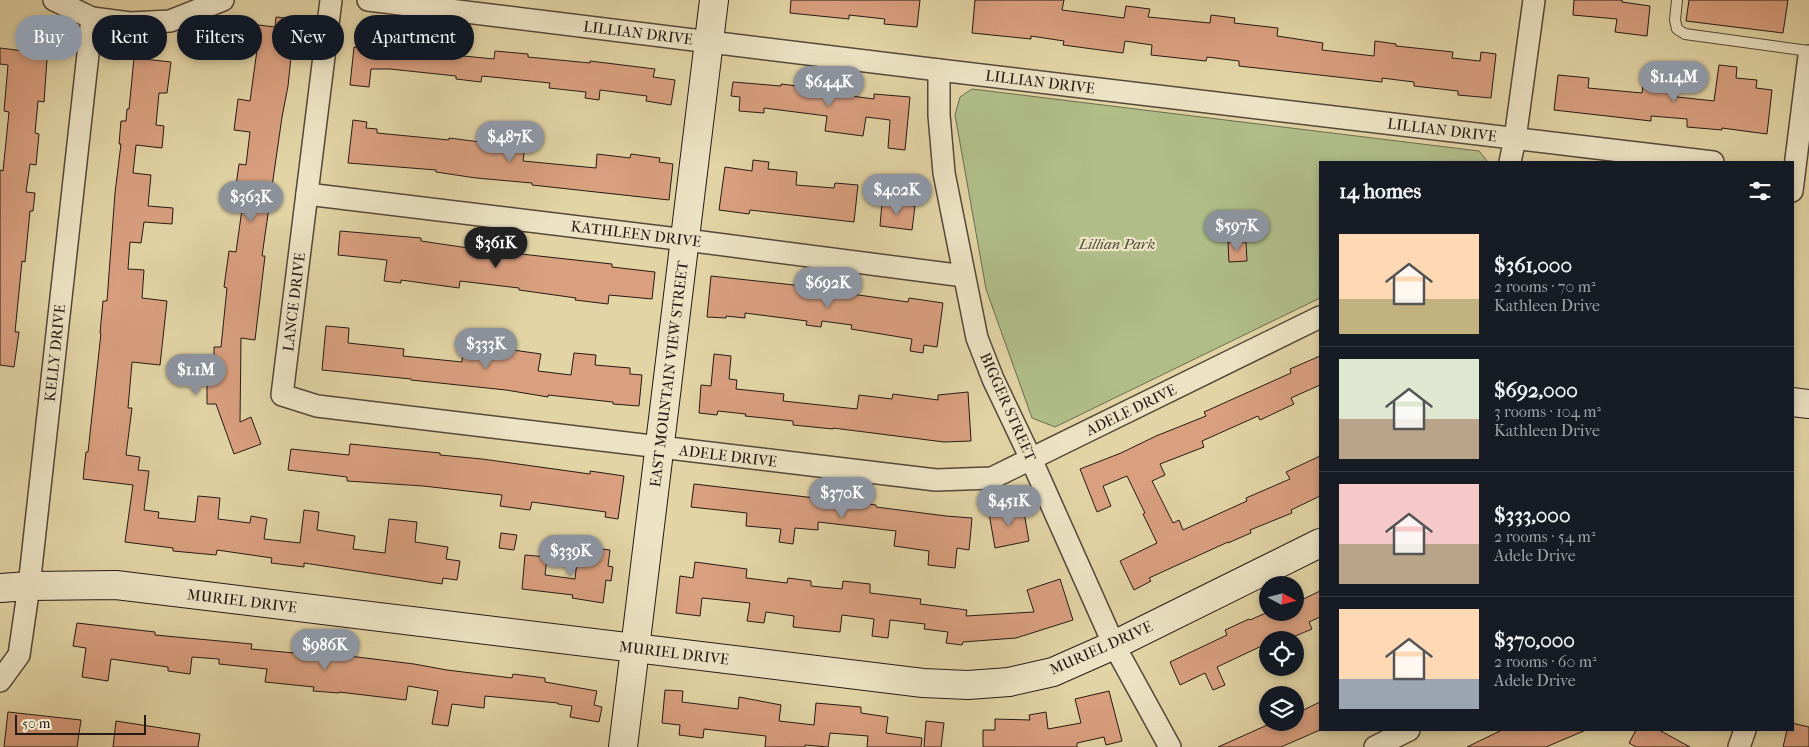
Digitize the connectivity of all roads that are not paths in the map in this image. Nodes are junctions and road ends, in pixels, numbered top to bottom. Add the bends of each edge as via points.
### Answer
1 (54, 0) edge
2 (223, 0) edge
3 (331, 0) edge
4 (368, 0) edge
5 (714, 0) edge
6 (1534, 0) edge
7 (1677, 0) edge
8 (92, 18) joint
9 (167, 21) edge
10 (709, 42) junction
11 (1809, 51) edge
12 (1808, 67) edge
13 (939, 70) junction
14 (1515, 139) junction
15 (1510, 161) edge
16 (1704, 161) edge
17 (1794, 171) edge
18 (307, 194) junction
19 (686, 240) junction
20 (964, 276) junction
21 (1319, 317) edge
22 (282, 395) joint
23 (1794, 402) edge
24 (1809, 404) edge
25 (659, 448) junction
26 (1031, 459) junction
27 (1319, 543) edge
28 (28, 586) junction
29 (0, 588) edge
30 (1114, 645) junction
31 (634, 648) junction
32 (0, 681) edge
33 (1407, 731) edge
34 (1745, 731) edge
35 (623, 747) edge
36 (1170, 747) edge
37 (1375, 747) edge
38 (1739, 747) edge

1 - 8 street
2 - 9 street
3 - 18 street, LANCE DRIVE
4 - 10 street, LILLIAN DRIVE
5 - 10 street, EAST MOUNTAIN VIEW STREET
6 - 14 street
7 - 11 lane via 1677,29 1685,34
8 - 28 street, KELLY DRIVE
10 - 13 street, LILLIAN DRIVE
10 - 19 street, EAST MOUNTAIN VIEW STREET
12 - 17 street
13 - 14 street, LILLIAN DRIVE
13 - 20 street, BIGGER STREET via 944,173
14 - 15 street
14 - 16 street, LILLIAN DRIVE
18 - 19 street, KATHLEEN DRIVE
18 - 22 street, LANCE DRIVE
19 - 20 street, KATHLEEN DRIVE
19 - 25 street, EAST MOUNTAIN VIEW STREET
20 - 26 street, BIGGER STREET via 977,338
21 - 26 street, ADELE DRIVE
22 - 25 street, ADELE DRIVE via 317,406
23 - 24 street
25 - 26 street, ADELE DRIVE via 936,480 992,478
25 - 31 street, EAST MOUNTAIN VIEW STREET
26 - 30 street, BIGGER STREET
27 - 30 street, MURIEL DRIVE
28 - 29 street, MURIEL DRIVE
28 - 31 street, MURIEL DRIVE via 116,585
28 - 32 street, KELLY DRIVE via 18,655
30 - 31 street, MURIEL DRIVE via 1053,672 1009,682 968,685 923,683
30 - 36 street, BIGGER STREET
31 - 35 street, EAST MOUNTAIN VIEW STREET
33 - 37 street
34 - 38 street

